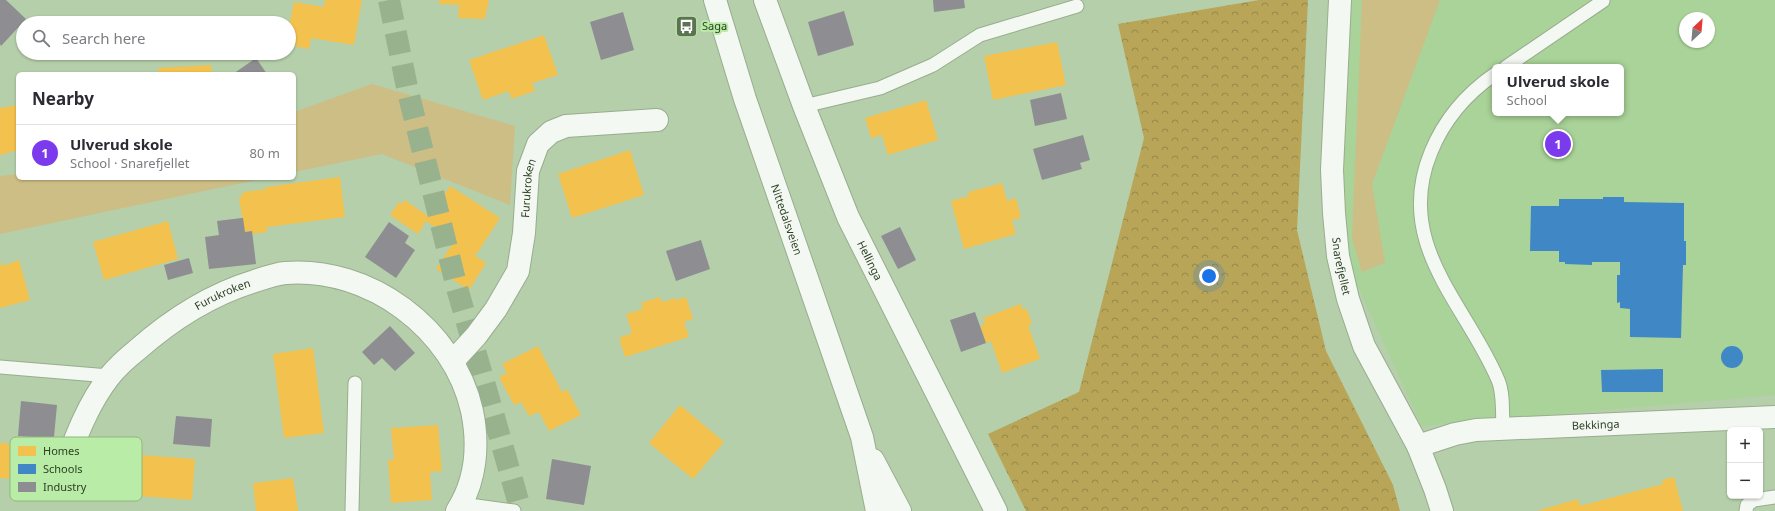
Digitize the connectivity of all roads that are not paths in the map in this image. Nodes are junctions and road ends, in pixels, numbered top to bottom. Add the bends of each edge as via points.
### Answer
1 (715, 0) edge
2 (765, 0) edge
3 (1340, 0) edge
4 (1603, 1) edge
5 (1077, 6) dead end
6 (1510, 64) edge
7 (1492, 76) edge
8 (804, 106) junction
9 (657, 120) dead end
10 (453, 361) junction
11 (0, 367) edge
12 (109, 376) junction
13 (355, 383) dead end
14 (1775, 417) edge
15 (1503, 428) junction
16 (76, 437) edge
17 (862, 437) junction
18 (1418, 446) junction
19 (1775, 497) edge
20 (460, 507) edge
21 (352, 511) edge
22 (514, 511) edge
23 (877, 511) edge
24 (900, 511) edge
25 (996, 511) edge
26 (1442, 511) edge
27 (1746, 511) edge

1 - 17 street, Nittedalsveien via 745,99
2 - 8 street, Hellinga
3 - 18 street, Snarefjellet via 1332,170 1338,256 1348,299 1364,346
4 - 6 lane
5 - 8 lane via 980,35 933,65 880,88
7 - 15 lane via 1456,108 1439,133 1426,164 1420,199 1422,231 1433,260 1446,290 1499,382
8 - 25 street, Hellinga via 848,217
9 - 10 street, Furukroken via 566,126 551,132 538,144 528,171 518,271 496,309
10 - 12 street, Furukroken via 419,322 398,304 375,290 330,276 284,273 236,286 182,314
10 - 20 street, Furukroken via 470,403 476,428 475,467
11 - 12 lane
12 - 16 street, Furukroken
13 - 21 lane
14 - 15 street, Bekkinga
15 - 18 street, Bekkinga via 1455,434
17 - 23 street, Nittedalsveien
17 - 24 street, Nittedalsveien
18 - 26 street, Snarefjellet
19 - 27 lane via 1754,500 1747,505
20 - 22 lane

